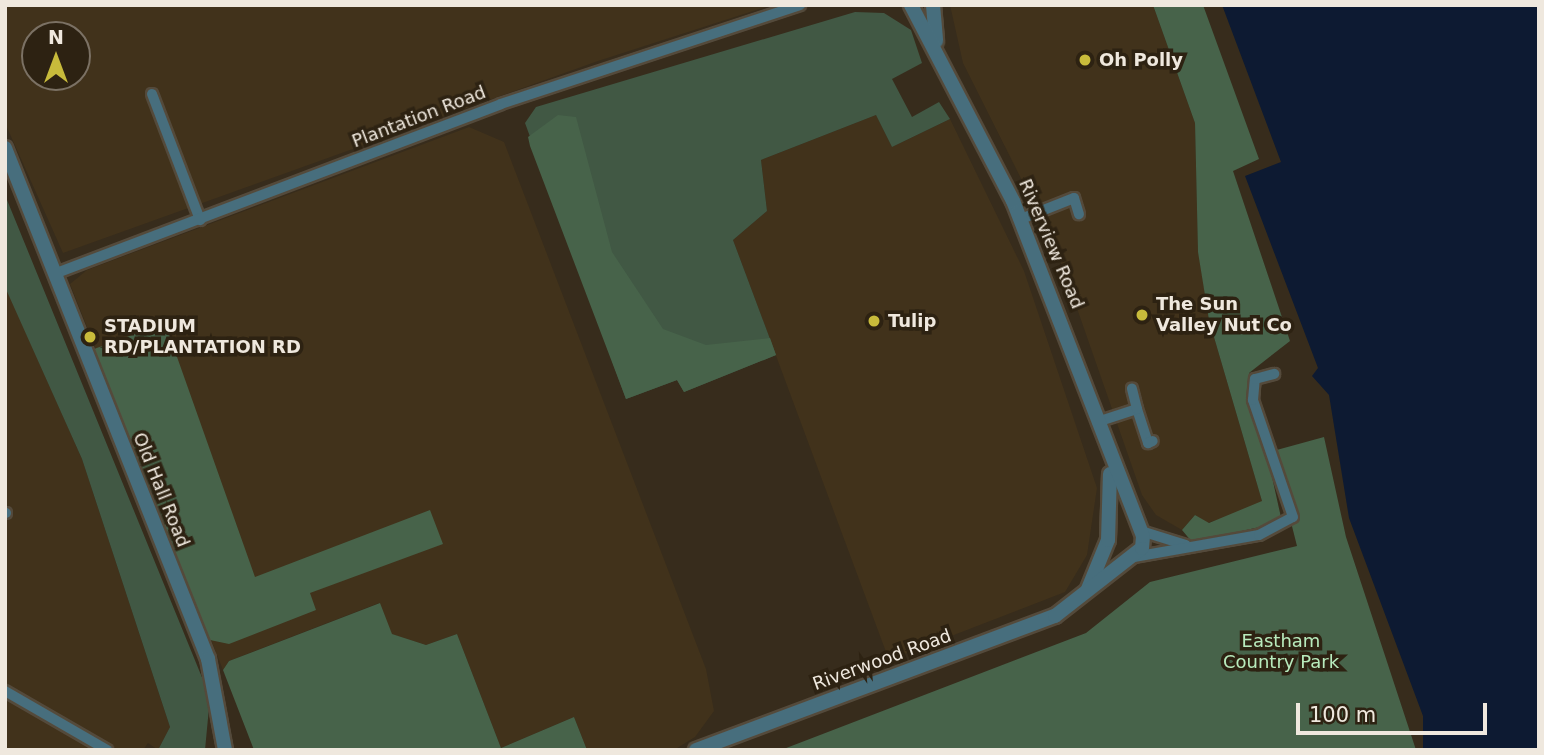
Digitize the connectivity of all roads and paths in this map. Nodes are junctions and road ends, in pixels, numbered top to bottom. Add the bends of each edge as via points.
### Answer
1 (800, 5) edge
2 (911, 5) edge
3 (933, 5) edge
4 (937, 53) junction
5 (152, 94) dead end
6 (5, 148) edge
7 (1079, 214) dead end
8 (1021, 219) junction
9 (200, 220) junction
10 (54, 274) junction
11 (1274, 374) dead end
12 (1132, 389) dead end
13 (1137, 408) junction
14 (1097, 422) junction
15 (1153, 441) dead end
16 (1109, 459) junction
17 (1140, 530) junction
18 (1108, 537) junction
19 (1195, 547) junction
20 (1133, 557) junction
21 (1079, 602) junction
22 (5, 691) edge
23 (222, 724) junction
24 (107, 750) edge
25 (215, 750) edge
26 (225, 750) edge
27 (696, 750) edge

1 - 9 street, Plantation Road via 500,104
2 - 4 street, Riverview Road
3 - 4 street, Riverview Road
4 - 8 street, Riverview Road
5 - 9 street
6 - 10 street, Old Hall Road
7 - 8 street via 1074,198
8 - 14 street, Riverview Road
9 - 10 street, Plantation Road
10 - 23 street, Old Hall Road via 208,659
11 - 19 street via 1255,379 1253,400 1293,517 1259,535
12 - 13 street
13 - 14 street
13 - 15 street via 1148,443
14 - 16 street, Riverview Road
16 - 17 street, Riverview Road
16 - 18 street, Riverview Road
17 - 18 street via 1126,523
17 - 19 street
17 - 20 street via 1142,548
18 - 20 street via 1116,556
18 - 21 street
19 - 20 street
20 - 21 street, Riverwood Road
21 - 27 street, Riverwood Road via 1040,622
22 - 24 street
23 - 25 street, Old Hall Road
23 - 26 street, Old Hall Road

